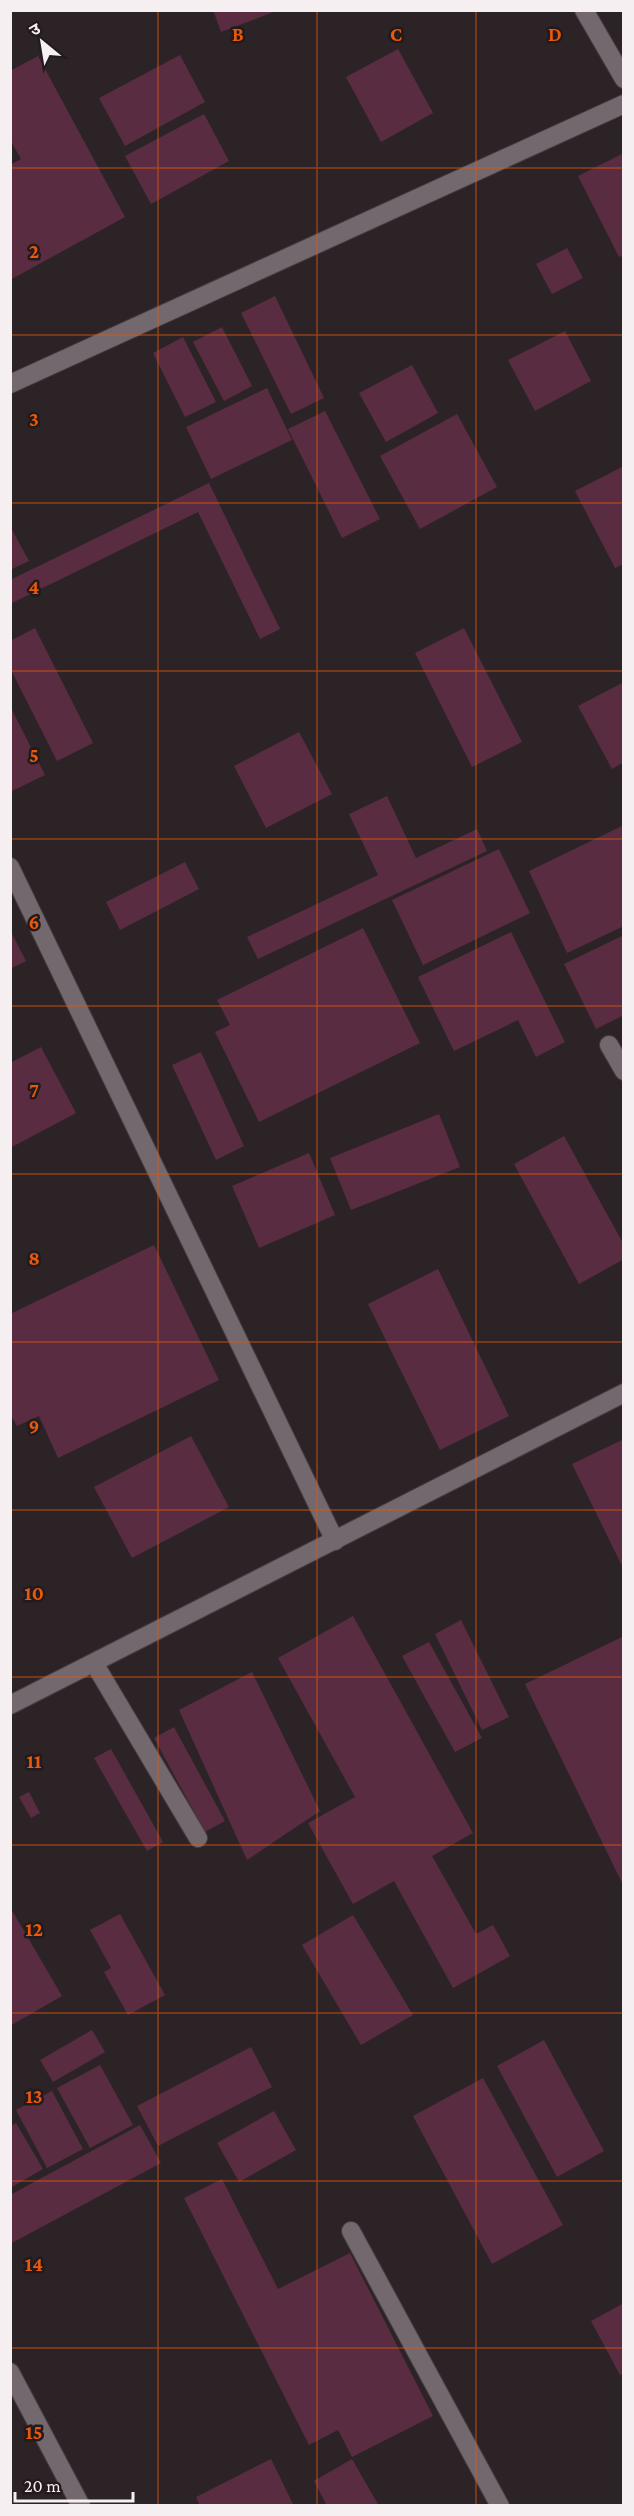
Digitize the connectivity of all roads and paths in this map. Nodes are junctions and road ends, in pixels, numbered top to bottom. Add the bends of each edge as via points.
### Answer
1 (584, 10) edge
2 (624, 79) edge
3 (624, 104) edge
4 (10, 384) edge
5 (10, 867) edge
6 (609, 1045) dead end
7 (624, 1071) edge
8 (624, 1393) edge
9 (335, 1541) junction
10 (94, 1663) junction
11 (10, 1705) edge
12 (198, 1838) dead end
13 (351, 2231) dead end
14 (10, 2372) edge
15 (81, 2505) edge
16 (500, 2505) edge

1 - 2 street
3 - 4 street
5 - 9 street
6 - 7 street
8 - 9 street
9 - 10 street
10 - 11 street
10 - 12 street
13 - 16 street
14 - 15 street

